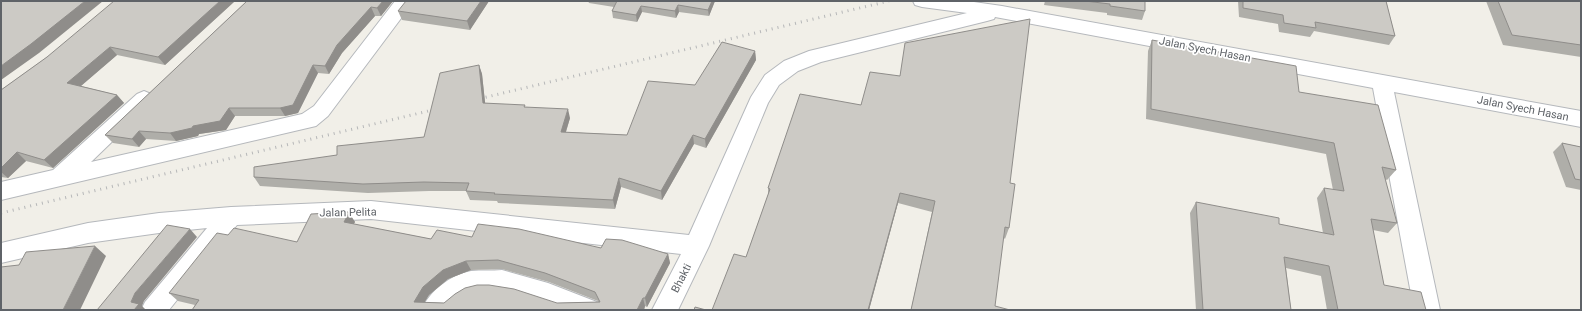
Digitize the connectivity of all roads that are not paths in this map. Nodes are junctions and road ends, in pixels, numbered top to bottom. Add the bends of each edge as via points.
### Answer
1 (405, 1) edge
2 (922, 1) edge
3 (1002, 12) junction
4 (1382, 82) junction
5 (157, 86) edge
6 (1581, 119) edge
7 (60, 177) junction
8 (1, 191) edge
9 (232, 216) junction
10 (697, 246) junction
11 (1, 253) edge
12 (154, 310) edge
13 (434, 310) edge
14 (588, 310) edge
15 (665, 310) edge
16 (1427, 310) edge

1 - 7 street via 321,111 308,120
2 - 3 street, Jalan Syech Hasan
3 - 4 street, Jalan Syech Hasan
3 - 10 street, Bhakti via 816,56 790,66 772,80 758,102
4 - 6 street, Jalan Syech Hasan
4 - 16 street
5 - 7 street
7 - 8 street
9 - 10 street, Jalan Pelita via 371,210
9 - 11 street, Jalan Pelita via 88,232
9 - 12 street
10 - 15 street, Bhakti
13 - 14 street via 447,294 471,282 502,281 548,294

